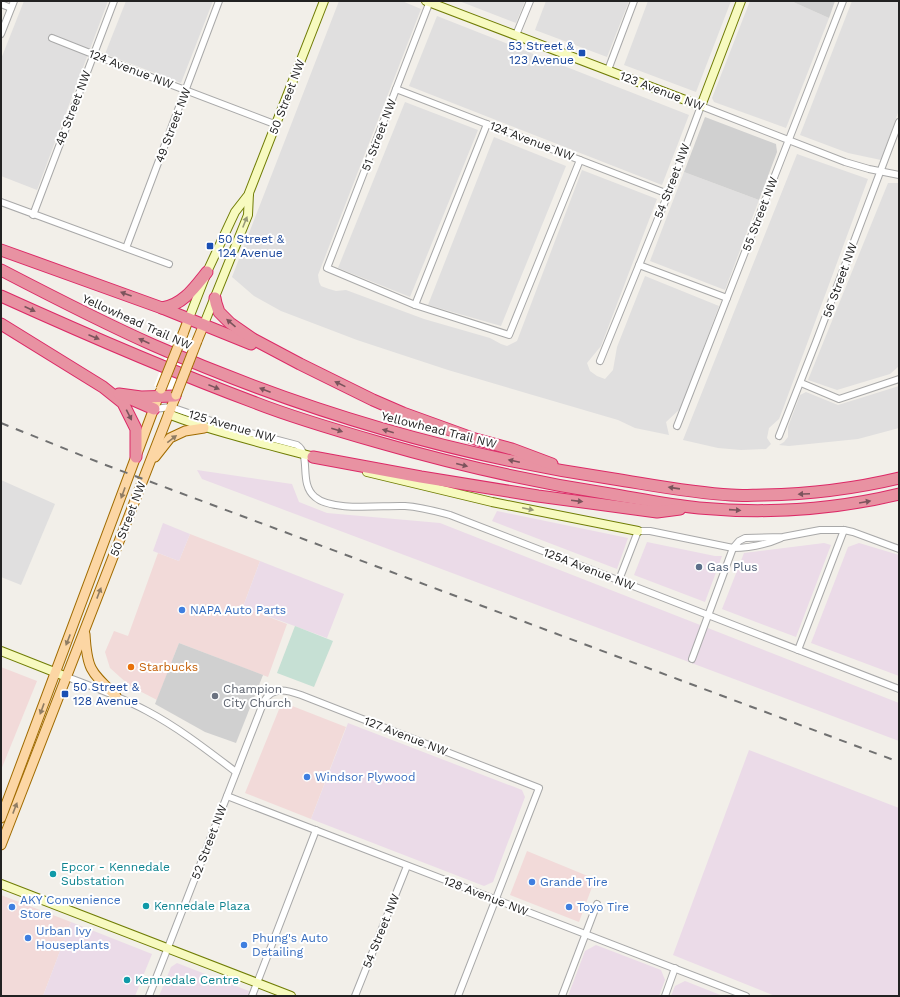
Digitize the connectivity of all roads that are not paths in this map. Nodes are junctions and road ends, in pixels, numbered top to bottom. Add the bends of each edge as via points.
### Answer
1 (14, 1) edge
2 (114, 1) edge
3 (219, 1) edge
4 (324, 1) edge
5 (429, 1) edge
6 (530, 1) edge
7 (634, 1) edge
8 (741, 1) edge
9 (843, 1) edge
10 (1, 4) edge
11 (11, 8) junction
12 (1, 34) edge
13 (516, 35) junction
14 (52, 38) dead end
15 (94, 54) junction
16 (608, 70) junction
17 (396, 89) junction
18 (186, 90) junction
19 (701, 106) junction
20 (899, 122) edge
21 (487, 124) junction
22 (277, 125) junction
23 (788, 141) junction
24 (580, 160) junction
25 (880, 172) junction
26 (899, 175) edge
27 (250, 193) junction
28 (668, 194) junction
29 (1, 202) edge
30 (33, 215) junction
31 (126, 248) junction
32 (1, 250) edge
33 (169, 264) dead end
34 (639, 265) junction
35 (1, 270) edge
36 (207, 272) junction
37 (1, 296) edge
38 (215, 298) junction
39 (727, 298) junction
40 (415, 306) junction
41 (162, 308) junction
42 (189, 318) junction
43 (1, 324) edge
44 (204, 324) junction
45 (600, 361) dead end
46 (300, 364) junction
47 (899, 379) edge
48 (801, 383) junction
49 (103, 387) junction
50 (160, 393) junction
51 (120, 394) junction
52 (175, 395) junction
53 (154, 409) junction
54 (170, 410) junction
55 (677, 426) dead end
56 (204, 428) junction
57 (779, 436) dead end
58 (308, 456) junction
59 (136, 457) junction
60 (149, 465) junction
61 (580, 474) junction
62 (899, 478) edge
63 (899, 494) edge
64 (696, 508) junction
65 (844, 530) junction
66 (638, 531) junction
67 (782, 537) junction
68 (733, 548) junction
69 (899, 549) edge
70 (619, 580) junction
71 (708, 615) junction
72 (85, 630) junction
73 (798, 650) junction
74 (1, 652) edge
75 (692, 659) dead end
76 (56, 672) junction
77 (67, 677) junction
78 (899, 689) edge
79 (273, 691) joint
80 (116, 696) junction
81 (236, 772) junction
82 (227, 796) junction
83 (1, 818) edge
84 (316, 830) junction
85 (1, 845) edge
86 (407, 866) junction
87 (1, 884) edge
88 (496, 899) junction
89 (597, 904) dead end
90 (586, 934) junction
91 (168, 948) junction
92 (675, 968) junction
93 (257, 983) junction
94 (149, 996) edge
95 (252, 996) edge
96 (291, 996) edge
97 (355, 996) edge
98 (458, 996) edge
99 (562, 996) edge
100 (664, 996) edge
101 (746, 996) edge

1 - 11 street
2 - 15 street, 48 Street NW
3 - 18 street, 49 Street NW
4 - 22 street, 50 Street NW
5 - 13 street, 123 Avenue NW
5 - 17 street, 51 Street NW
6 - 13 street
7 - 16 street
8 - 19 street, 54 Street NW
9 - 23 street, 55 Street NW
10 - 11 street
11 - 12 street
13 - 16 street, 123 Avenue NW
14 - 15 street, 124 Avenue NW
15 - 18 street, 124 Avenue NW
15 - 30 street, 48 Street NW
16 - 19 street, 123 Avenue NW
17 - 21 street, 124 Avenue NW
17 - 40 street, 51 Street NW via 327,268
18 - 22 street, 124 Avenue NW
18 - 31 street, 49 Street NW
19 - 23 street, 123 Avenue NW
19 - 28 street, 54 Street NW
20 - 25 street, 56 Street NW
21 - 24 street, 124 Avenue NW
21 - 40 street
22 - 27 street, 50 Street NW
23 - 25 street, 123 Avenue NW
23 - 39 street, 55 Street NW
24 - 28 street, 124 Avenue NW
24 - 40 street via 509,335
25 - 26 street, 123 Avenue NW
25 - 48 street, 56 Street NW
27 - 36 street, 50 Street NW via 235,212
38 -> 27 street, 50 Street NW via 248,215
28 - 34 street, 54 Street NW
29 - 30 street
30 - 31 street
31 - 33 street
41 -> 32 highway
34 - 39 street
34 - 45 street, 54 Street NW
61 -> 35 highway, Yellowhead Trail NW via 433,443 289,399 155,346 71,307
36 - 41 highway via 181,301
36 - 42 street, 50 Street NW
37 -> 64 highway via 163,366 319,425 438,460 515,478
38 - 44 street, 50 Street NW
46 -> 38 highway via 253,339 230,323 219,312
39 - 55 street, 55 Street NW
41 - 42 highway
42 - 44 highway
42 - 50 main road, 50 Street NW, bridge
43 - 49 highway
44 - 46 highway
44 - 52 main road, 50 Street NW, bridge
61 -> 46 highway via 403,413
47 - 48 street via 839,399
48 - 57 street, 56 Street NW
49 - 51 highway
49 -> 59 highway via 123,404 136,429
50 - 51 highway via 141,397
50 - 52 highway
50 - 53 main road, 50 Street NW
51 - 53 highway
52 - 54 main road, 50 Street NW
53 - 54 main road
53 - 59 main road, 50 Street NW
54 - 56 street, 125 Avenue NW
54 - 58 street, 125 Avenue NW via 293,443
54 - 60 main road, 50 Street NW
56 - 58 street, 125 Avenue NW
60 -> 56 main road via 170,438 185,431
58 -> 64 highway via 421,478 657,512
58 -> 66 street via 492,502
58 - 70 street, 125A Avenue NW via 305,480 308,489 315,498 326,504 406,506 450,515
59 -> 76 main road, 50 Street NW
72 -> 60 main road, 50 Street NW
62 -> 61 highway, Yellowhead Trail NW via 816,493 731,496
64 -> 63 highway via 758,512 816,509
65 - 67 street via 820,530
65 - 69 street
65 - 73 street
66 - 68 street via 650,531
66 - 70 street
67 - 68 street via 767,544
67 - 68 street via 745,538
68 - 71 street
70 - 71 street, 125A Avenue NW
71 - 73 street, 125A Avenue NW
71 - 75 street
72 - 77 main road, 50 Street NW
72 - 80 main road via 86,653 90,666 96,676
73 - 78 street, 125A Avenue NW
74 - 76 street
76 - 77 street
76 -> 83 main road, 50 Street NW
77 - 80 street
85 -> 77 main road, 50 Street NW
79 - 81 street, 52 Street NW via 264,701
79 - 88 street, 127 Avenue NW via 284,690 301,695 539,788
80 - 81 street via 185,734
81 - 82 street, 52 Street NW
82 - 84 street, 128 Avenue NW
82 - 91 street, 52 Street NW
84 - 86 street, 128 Avenue NW
84 - 93 street
86 - 88 street, 128 Avenue NW
86 - 97 street, 54 Street NW
87 - 91 street
88 - 90 street, 128 Avenue NW
88 - 98 street
89 - 90 street
90 - 92 street, 128 Avenue NW
90 - 99 street
91 - 93 street
91 - 94 street, 52 Street NW
92 - 100 street
92 - 101 street, 128 Avenue NW
93 - 95 street
93 - 96 street

